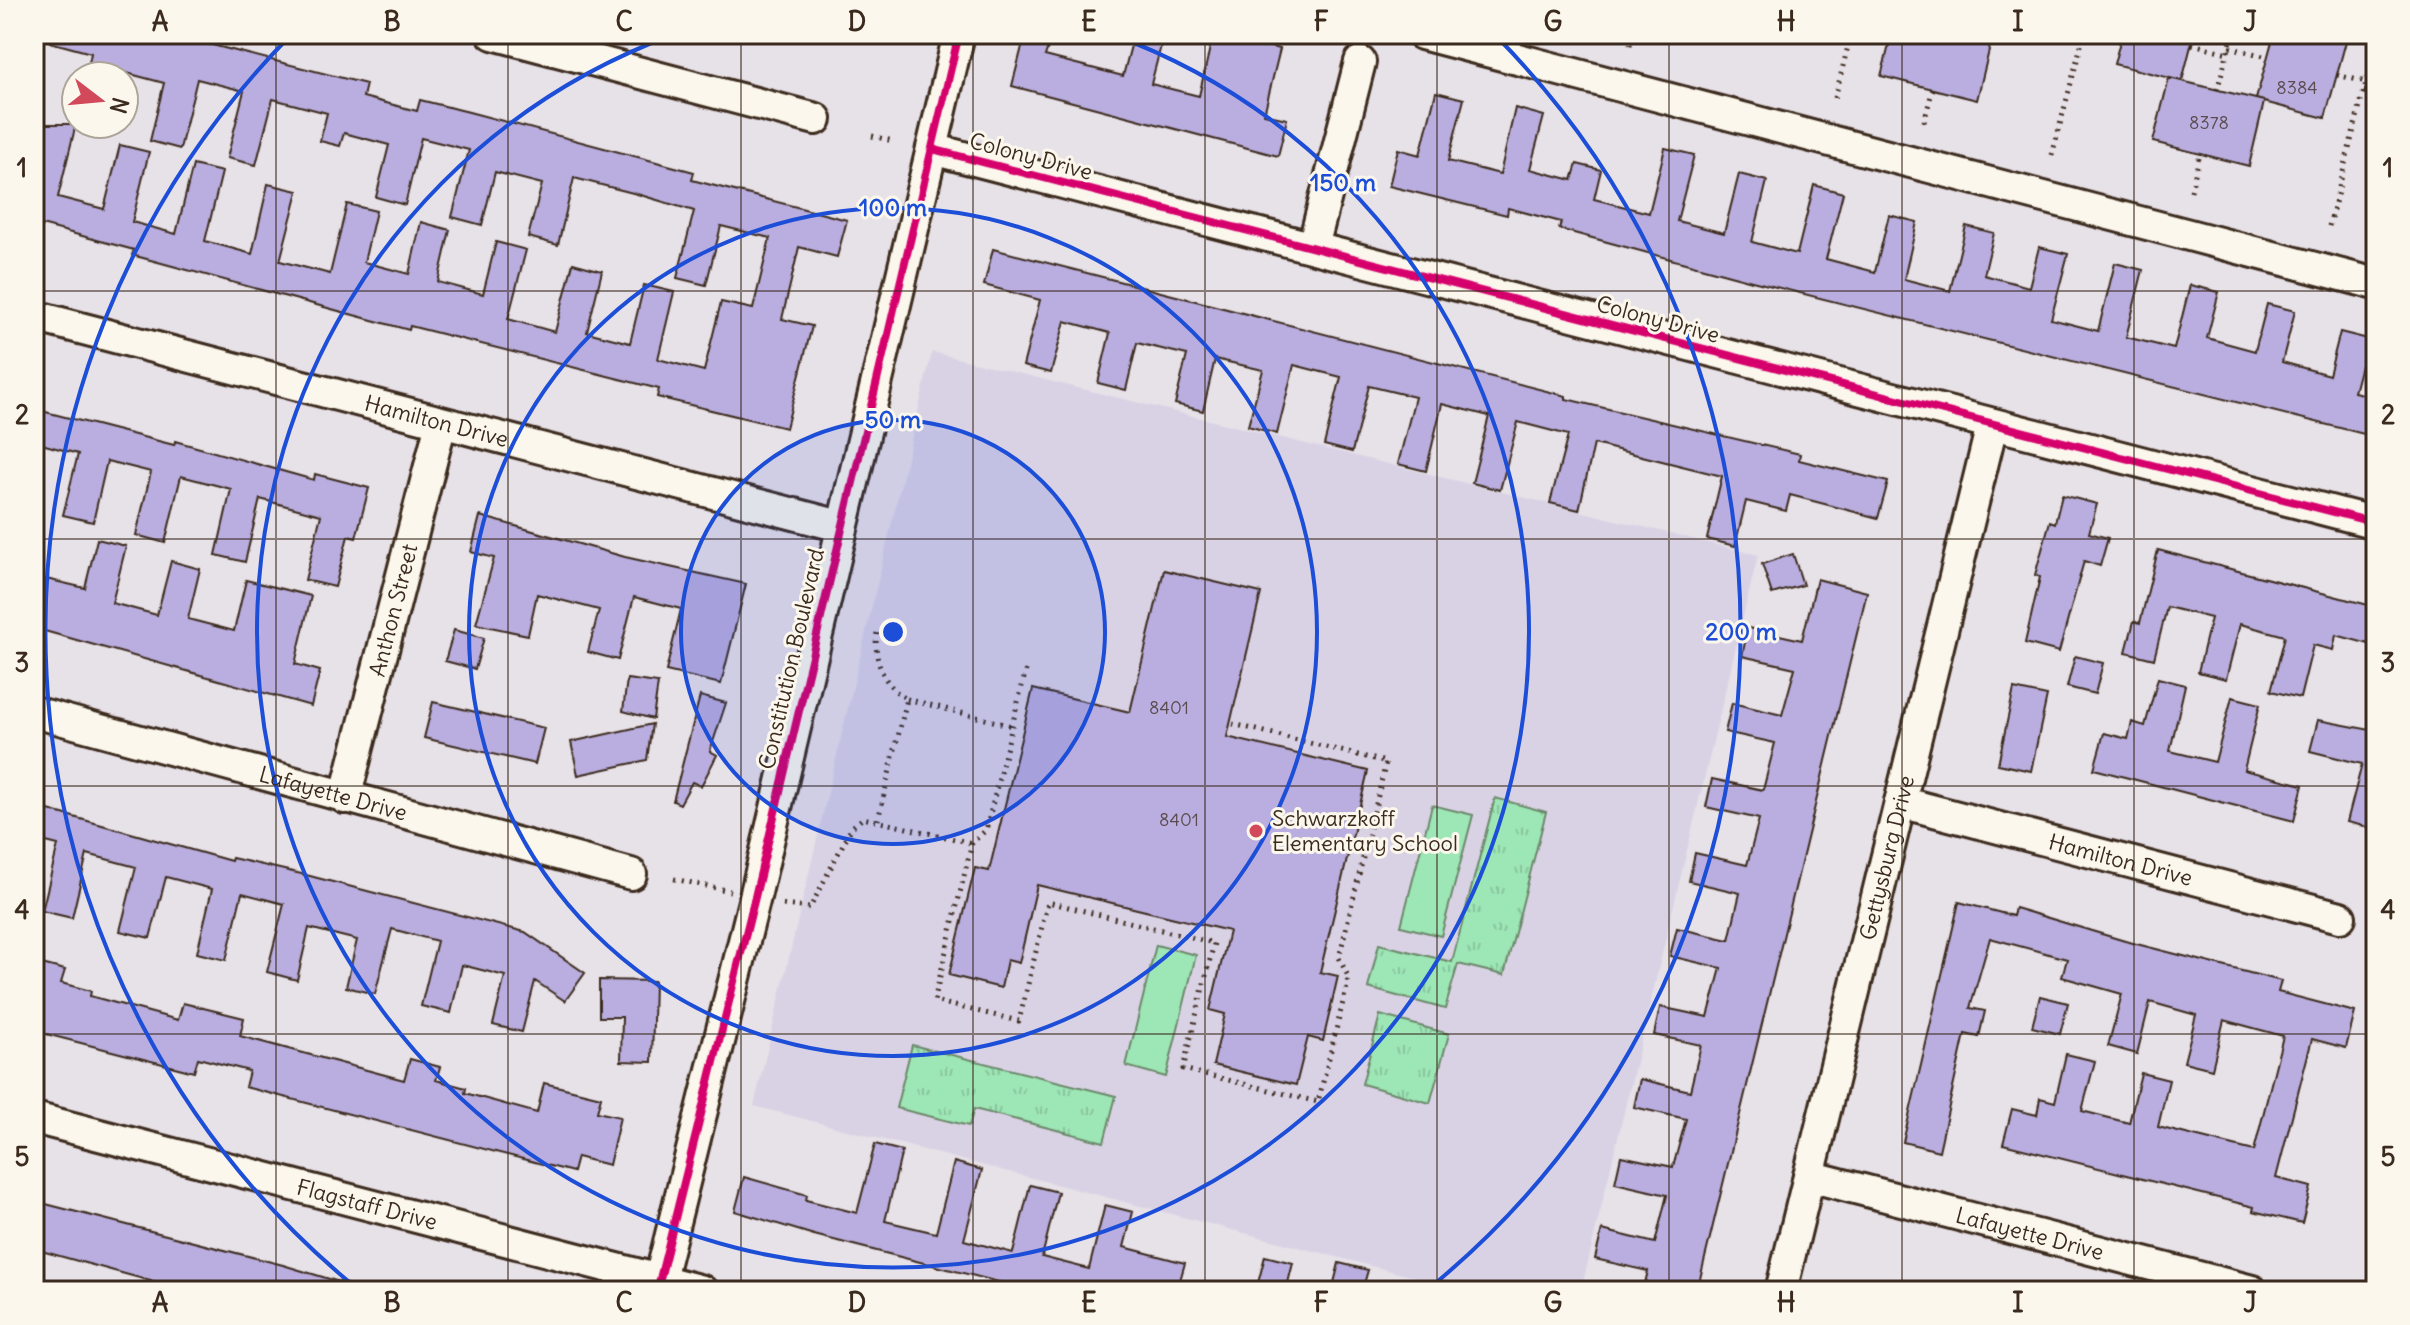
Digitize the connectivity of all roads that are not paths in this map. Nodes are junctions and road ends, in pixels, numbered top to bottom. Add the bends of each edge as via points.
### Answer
1 (493, 34) edge
2 (959, 34) edge
3 (1422, 34) edge
4 (528, 38) edge
5 (1360, 62) dead end
6 (816, 119) dead end
7 (932, 149) junction
8 (1313, 247) junction
9 (2376, 284) edge
10 (34, 316) edge
11 (441, 423) junction
12 (1992, 425) junction
13 (2376, 523) edge
14 (840, 526) junction
15 (34, 712) edge
16 (345, 798) junction
17 (1900, 802) junction
18 (631, 874) dead end
19 (2340, 917) dead end
20 (34, 1118) edge
21 (1809, 1176) junction
22 (658, 1286) edge
23 (702, 1291) edge
24 (1781, 1291) edge
25 (2252, 1291) edge

1 - 4 street
2 - 7 street, Constitution Boulevard
3 - 9 street
4 - 6 street
5 - 8 street
7 - 8 street, Colony Drive
7 - 14 street, Constitution Boulevard
8 - 12 street, Colony Drive
10 - 11 street, Hamilton Drive
11 - 14 street, Hamilton Drive
11 - 16 street, Anthon Street
12 - 13 street, Colony Drive
12 - 17 street, Gettysburg Drive
14 - 22 street, Constitution Boulevard
15 - 16 street, Lafayette Drive
16 - 18 street, Lafayette Drive
17 - 19 street, Hamilton Drive
17 - 21 street, Gettysburg Drive
20 - 22 street, Flagstaff Drive
21 - 24 street, Gettysburg Drive
21 - 25 street, Lafayette Drive
22 - 23 street, Flagstaff Drive

